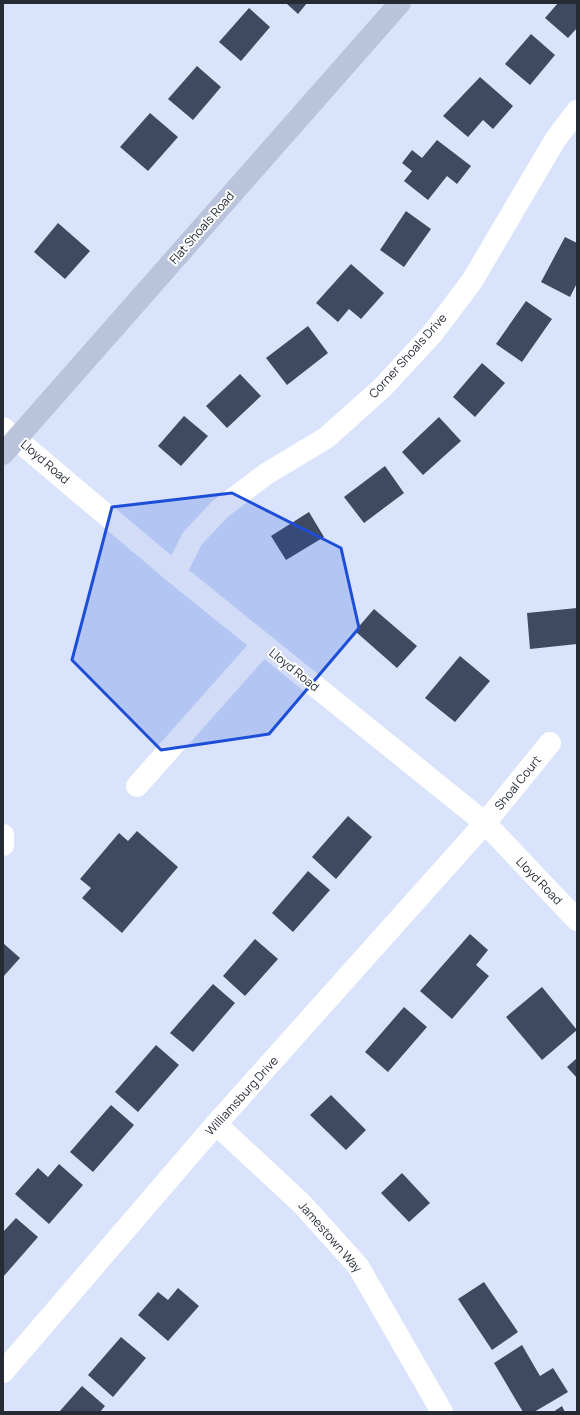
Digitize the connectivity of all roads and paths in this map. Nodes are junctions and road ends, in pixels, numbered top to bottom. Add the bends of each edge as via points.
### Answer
1 (400, 3) edge
2 (577, 111) edge
3 (8, 440) edge
4 (175, 573) junction
5 (263, 644) junction
6 (550, 743) dead end
7 (137, 786) dead end
8 (485, 823) junction
9 (3, 835) edge
10 (3, 845) edge
11 (577, 920) edge
12 (216, 1124) junction
13 (3, 1372) edge
14 (442, 1412) edge

1 - 3 main road, Flat Shoals Road
2 - 4 street, Corner Shoals Drive via 555,140 472,281 432,334 382,388 326,438 266,474 220,509 192,539
3 - 4 street, Lloyd Road
4 - 5 street, Lloyd Road
5 - 7 street
5 - 8 street, Lloyd Road
6 - 8 street, Shoal Court
8 - 11 street, Lloyd Road
8 - 12 street, Williamsburg Drive
9 - 10 street
12 - 13 street, Williamsburg Drive
12 - 14 street, Jamestown Way via 302,1204 358,1266

